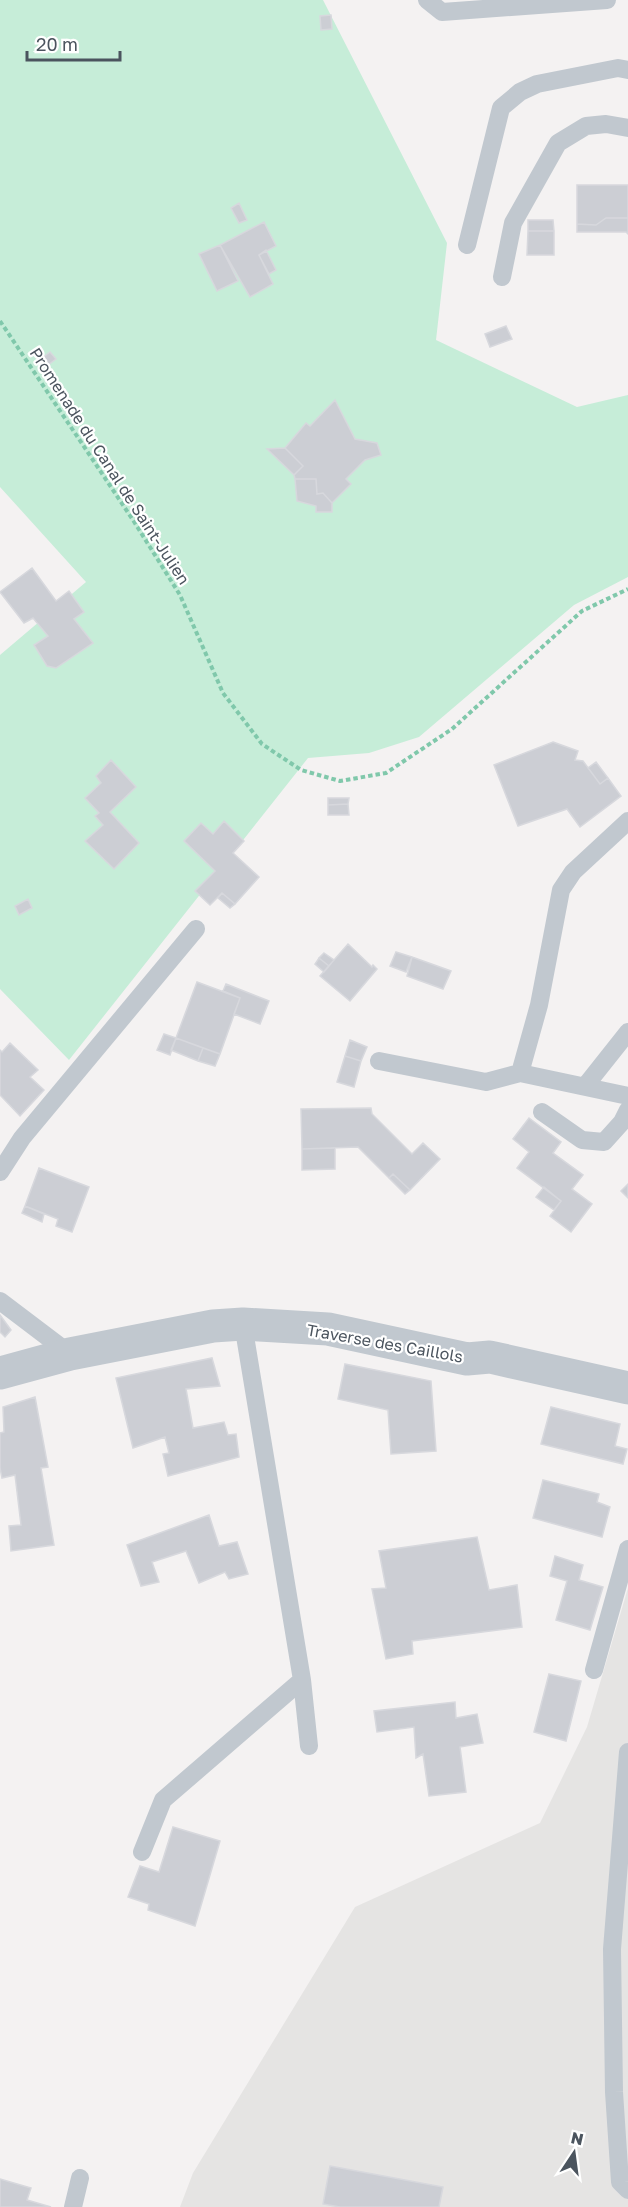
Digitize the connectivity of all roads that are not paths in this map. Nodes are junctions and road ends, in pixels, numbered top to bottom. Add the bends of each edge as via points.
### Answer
1 (427, 0) edge
2 (607, 0) edge
3 (628, 70) edge
4 (628, 128) edge
5 (467, 245) dead end
6 (502, 277) dead end
7 (628, 821) edge
8 (196, 929) dead end
9 (628, 1032) edge
10 (379, 1061) dead end
11 (520, 1073) junction
12 (586, 1085) junction
13 (628, 1096) edge
14 (628, 1110) edge
15 (542, 1112) dead end
16 (0, 1172) edge
17 (0, 1301) edge
18 (243, 1324) junction
19 (70, 1354) junction
20 (0, 1373) edge
21 (628, 1388) edge
22 (628, 1550) edge
23 (594, 1670) dead end
24 (302, 1680) junction
25 (309, 1746) dead end
26 (628, 1752) edge
27 (142, 1852) dead end
28 (80, 2178) dead end
29 (628, 2190) edge
30 (73, 2207) edge

1 - 2 lane via 442,12
3 - 5 lane via 618,68 537,84 501,108
4 - 6 lane via 586,126 558,143 513,222
7 - 11 lane via 573,872 561,890 539,1005
8 - 16 lane via 22,1138
9 - 12 lane
10 - 11 lane via 486,1082
11 - 12 lane
12 - 13 lane
14 - 15 lane via 604,1142 582,1140
17 - 19 lane
18 - 19 street, Traverse des Caillols via 213,1326
18 - 21 street, Traverse des Caillols via 328,1329 467,1359 490,1357
18 - 24 lane
19 - 20 street, Traverse des Caillols
22 - 23 lane
24 - 25 lane
24 - 27 lane via 163,1800
26 - 29 lane via 612,1949 614,2092 620,2182
28 - 30 lane

